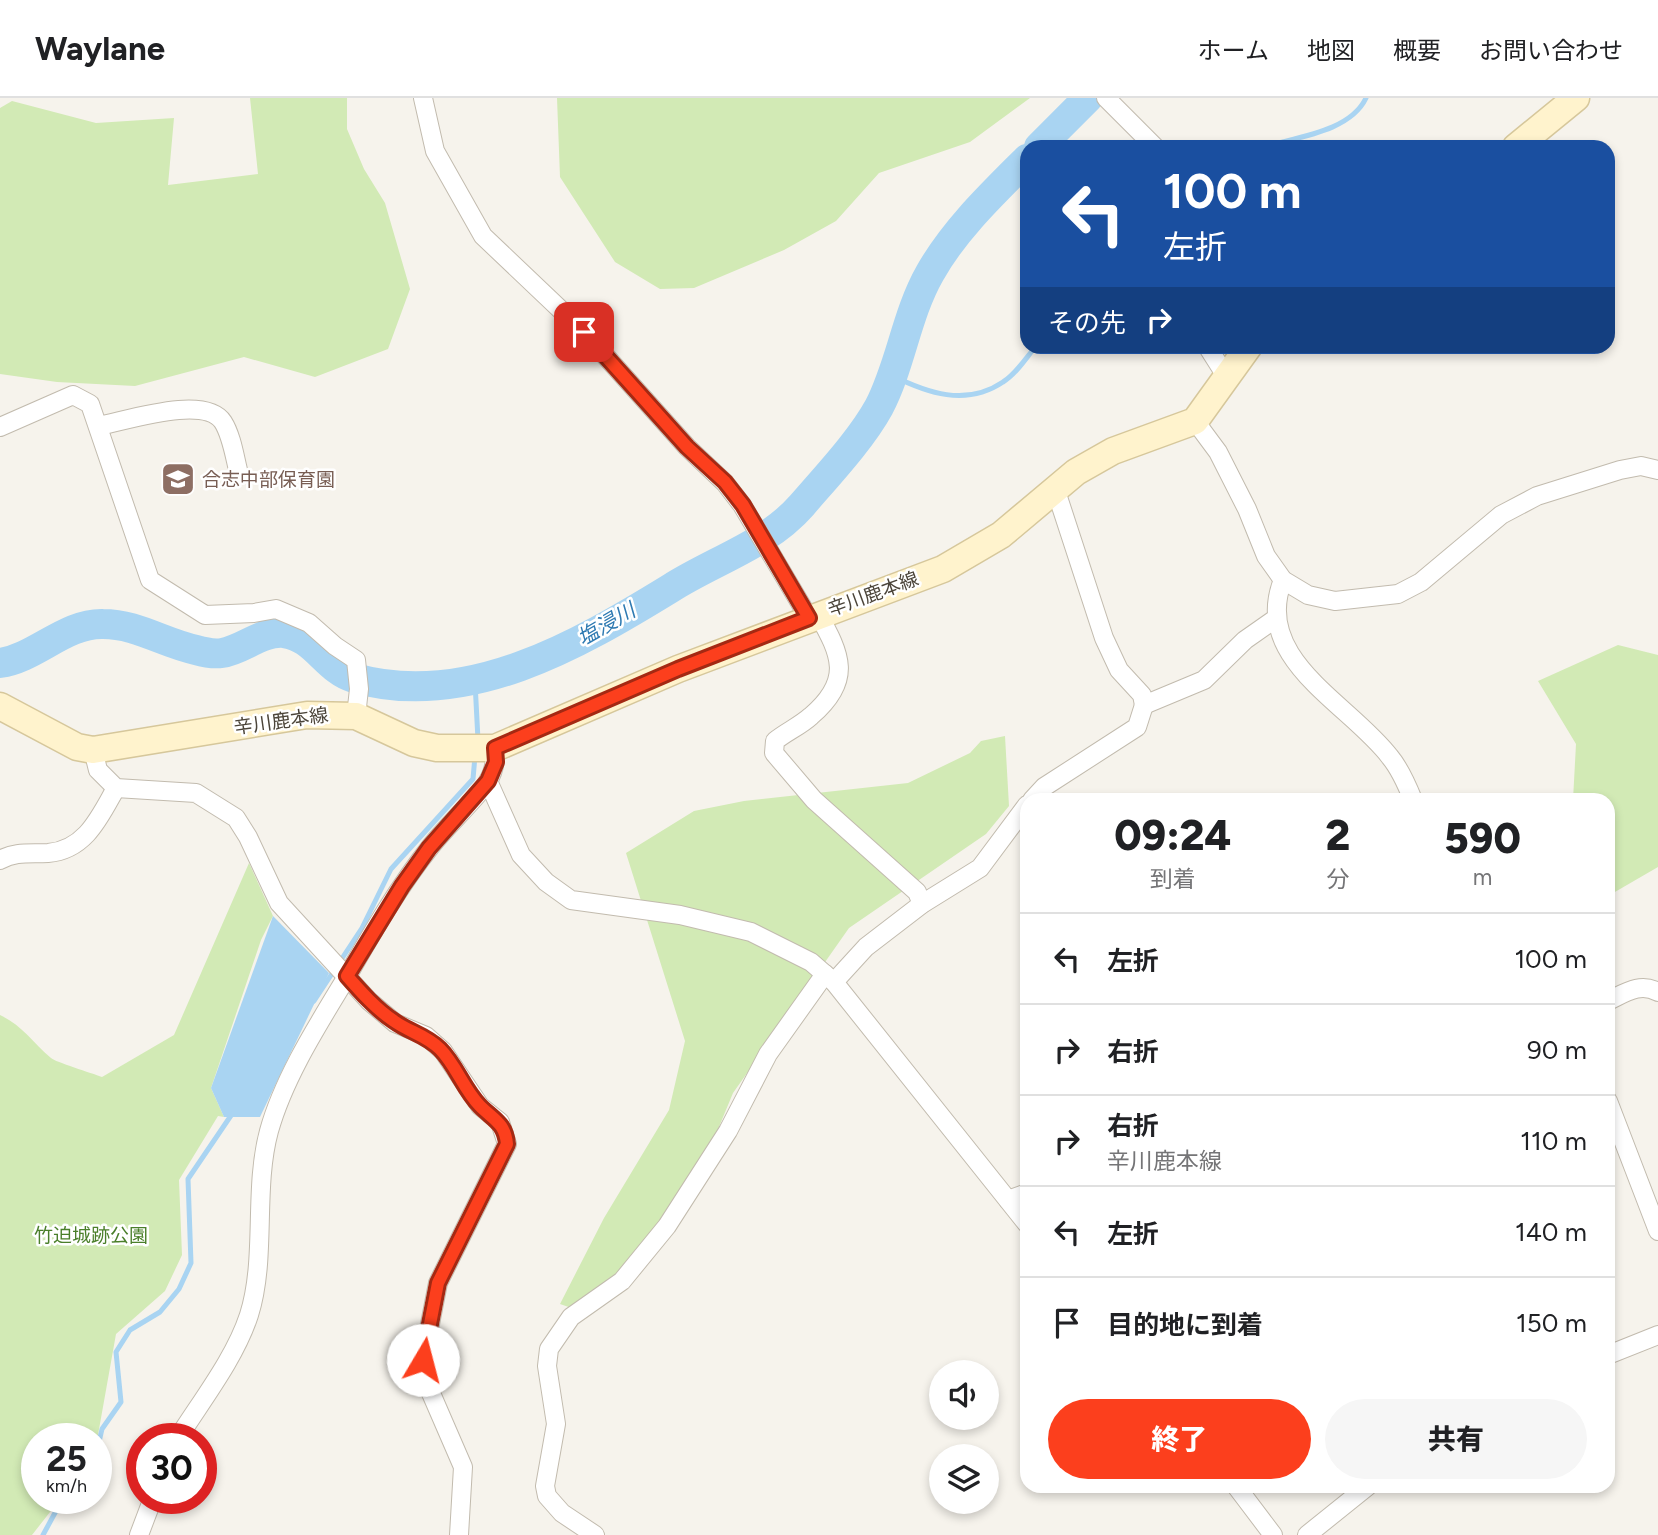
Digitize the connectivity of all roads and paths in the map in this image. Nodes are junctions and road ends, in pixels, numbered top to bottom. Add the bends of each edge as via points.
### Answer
1 (423, 98) edge
2 (1576, 98) edge
3 (1108, 99) edge
4 (1148, 140) edge
5 (1525, 140) edge
6 (1212, 354) edge
7 (1243, 354) edge
8 (1226, 376) junction
9 (1195, 421) junction
10 (98, 426) junction
11 (0, 427) edge
12 (1658, 470) edge
13 (239, 474) dead end
14 (1056, 491) junction
15 (1283, 580) junction
16 (814, 616) junction
17 (1275, 619) junction
18 (1144, 705) junction
19 (0, 706) edge
20 (356, 716) junction
21 (483, 748) junction
22 (93, 750) junction
23 (488, 781) junction
24 (116, 788) junction
25 (1038, 793) edge
26 (1409, 793) edge
27 (1020, 814) edge
28 (0, 860) edge
29 (922, 904) junction
30 (347, 976) junction
31 (830, 978) junction
32 (1658, 992) edge
33 (1615, 998) edge
34 (1615, 1119) edge
35 (1020, 1196) edge
36 (1008, 1200) junction
37 (1020, 1215) edge
38 (1658, 1231) edge
39 (1658, 1335) edge
40 (1615, 1352) edge
41 (187, 1423) edge
42 (1241, 1493) edge
43 (1359, 1493) edge
44 (147, 1514) edge
45 (139, 1535) edge
46 (459, 1535) edge
47 (595, 1535) edge
48 (1273, 1535) edge
49 (1307, 1535) edge

1 - 16 street via 435,151 483,236 610,359 687,447 725,482
2 - 5 main road
3 - 4 street
6 - 8 street
7 - 8 main road
8 - 9 main road
9 - 14 main road, 辛川鹿本線 via 1113,451 1076,472
9 - 15 street via 1218,452 1266,556
10 - 11 street via 90,404 72,395
10 - 13 street via 190,407 209,410 223,421
10 - 20 street via 150,580 205,615 276,609 309,623 356,660
12 - 15 street via 1641,466 1620,470 1537,496 1501,515 1421,582 1398,594 1335,601 1308,595
14 - 16 main road, 辛川鹿本線 via 978,551 943,569
14 - 18 street via 1104,638 1119,670 1142,695
15 - 17 street via 1275,600
16 - 21 main road, 辛川鹿本線
16 - 29 street via 836,647 841,664 838,678 811,717 775,741 774,753 814,800 917,892
17 - 18 street via 1245,640 1204,680
17 - 26 street via 1284,646 1301,669 1390,756
18 - 25 street via 1137,727
19 - 22 main road, 辛川鹿本線 via 77,747
20 - 21 main road, 辛川鹿本線 via 414,743
20 - 22 main road, 辛川鹿本線 via 307,715
21 - 23 street via 496,762
22 - 24 street via 97,771
23 - 30 street via 429,848
23 - 31 street via 521,855 545,882 571,900 680,915 751,932 789,950
24 - 28 street via 91,832 73,846 52,852 13,853
24 - 30 street via 195,793 236,818 279,903
27 - 29 street via 980,867
29 - 31 street
30 - 41 street via 287,1087 270,1130 249,1315
30 - 46 street via 395,1023 426,1036 443,1051 480,1106 506,1131 507,1144 438,1283 423,1360 427,1384 463,1467
31 - 36 street
31 - 47 street via 768,1054 728,1131 667,1226 622,1281 570,1317 549,1349 547,1366 556,1424 547,1496 562,1513
32 - 33 street via 1635,988
34 - 38 street
35 - 36 street
36 - 37 street
39 - 40 street
42 - 48 street
43 - 49 street
44 - 45 street

